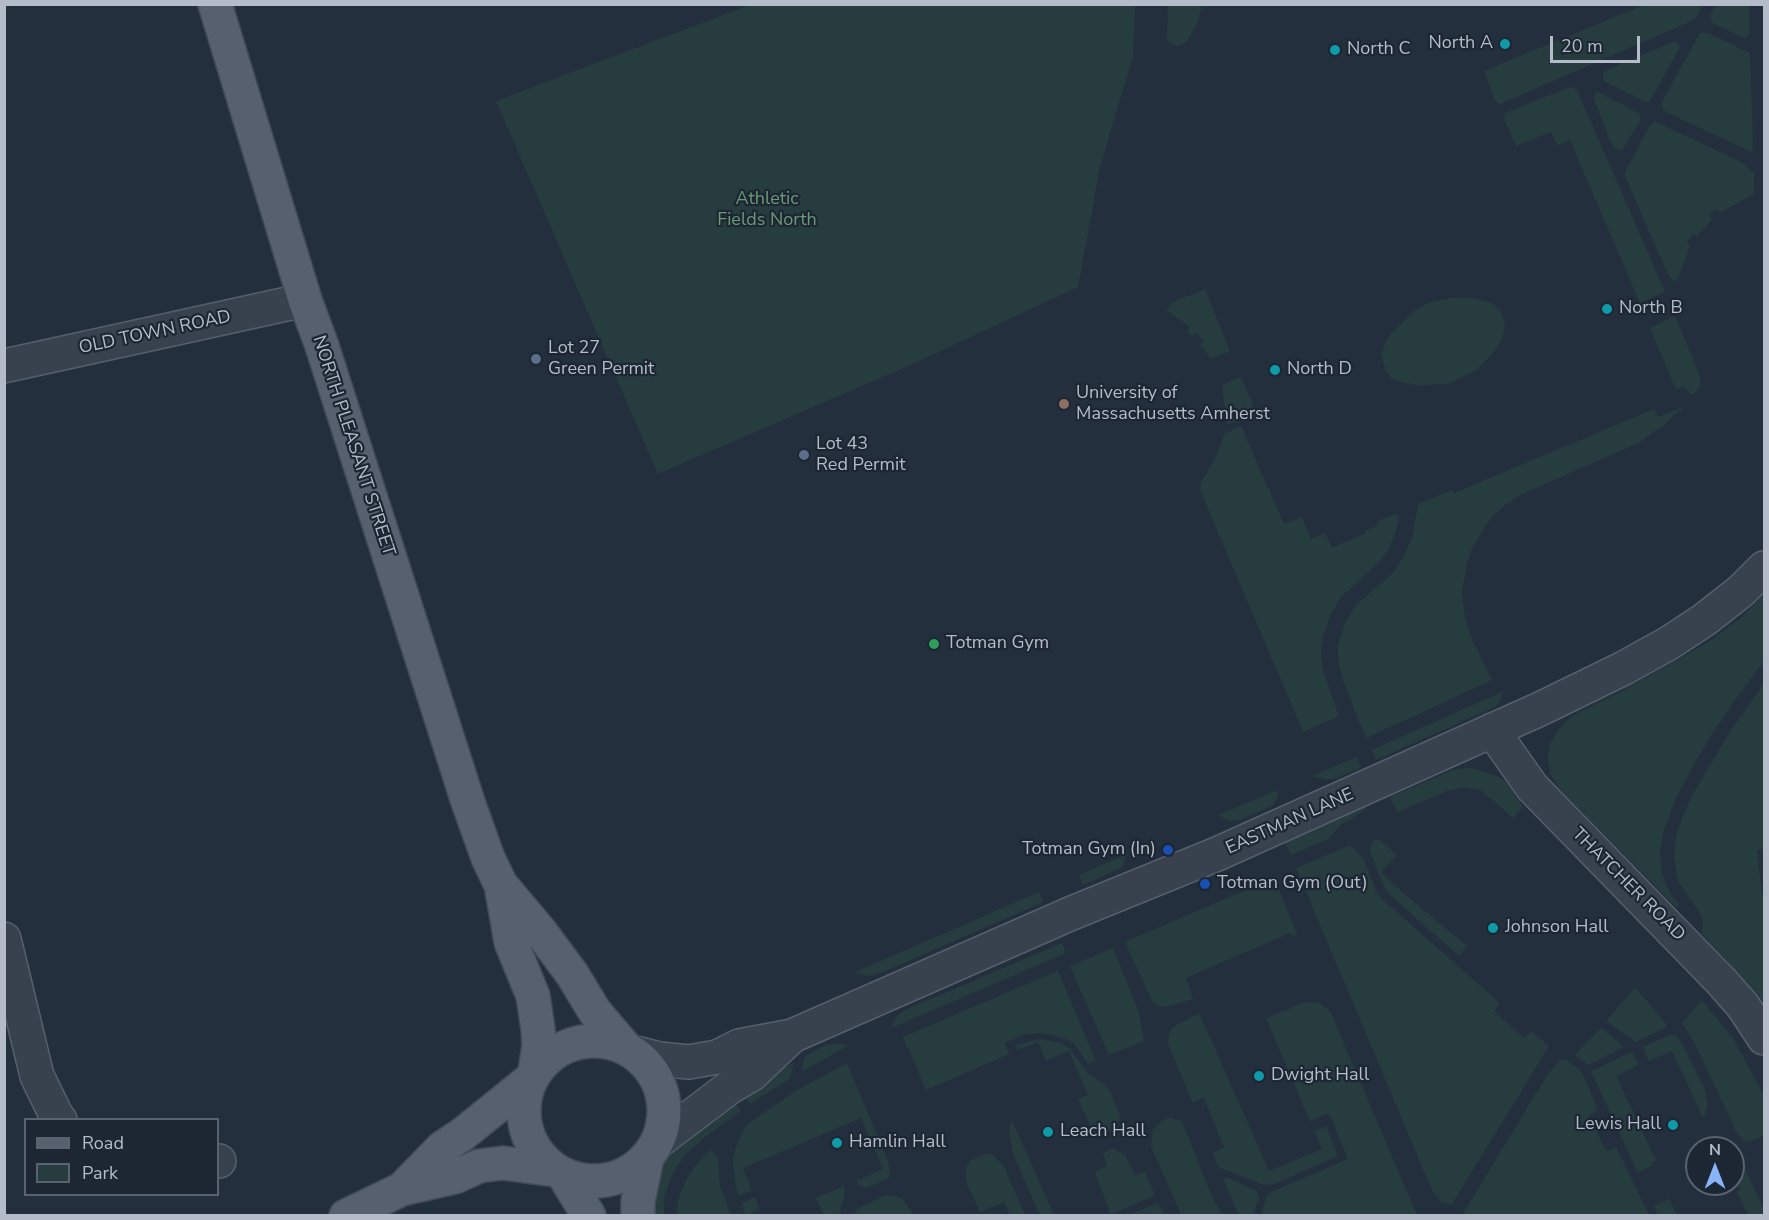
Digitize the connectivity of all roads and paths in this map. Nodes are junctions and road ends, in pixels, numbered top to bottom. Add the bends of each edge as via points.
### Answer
1 (214, 4) edge
2 (305, 300) junction
3 (4, 366) edge
4 (1764, 568) edge
5 (1492, 730) junction
6 (501, 885) junction
7 (4, 939) edge
8 (792, 1036) junction
9 (1764, 1038) edge
10 (630, 1050) junction
11 (533, 1075) junction
12 (59, 1118) edge
13 (654, 1149) junction
14 (559, 1172) junction
15 (402, 1189) junction
16 (346, 1215) edge
17 (589, 1215) edge
18 (638, 1215) edge

1 - 2 main road, NORTH PLEASANT STREET
2 - 3 street, OLD TOWN ROAD
2 - 6 main road, NORTH PLEASANT STREET via 468,802
4 - 5 street, EASTMAN LANE via 1704,620 1668,643
5 - 8 street, EASTMAN LANE via 1217,855 1072,913
5 - 9 street, THATCHER ROAD via 1532,787 1721,981
6 - 10 main road, NORTH PLEASANT STREET via 572,974 595,1012
6 - 11 main road, NORTH PLEASANT STREET via 511,942 533,996 539,1046
7 - 12 street via 37,1076
8 - 10 street, EASTMAN LANE via 739,1046 717,1057 688,1062
8 - 13 street, EASTMAN LANE via 752,1074
10 - 11 main road via 606,1041 570,1044 554,1052
10 - 13 main road via 652,1070 663,1091 665,1115
11 - 14 main road via 523,1112 527,1135 538,1154
11 - 15 main road via 482,1120 442,1148
13 - 14 main road via 636,1168 600,1182 581,1181
13 - 18 main road via 638,1201
14 - 15 main road via 503,1163 479,1166 454,1177
14 - 17 main road
15 - 16 main road

